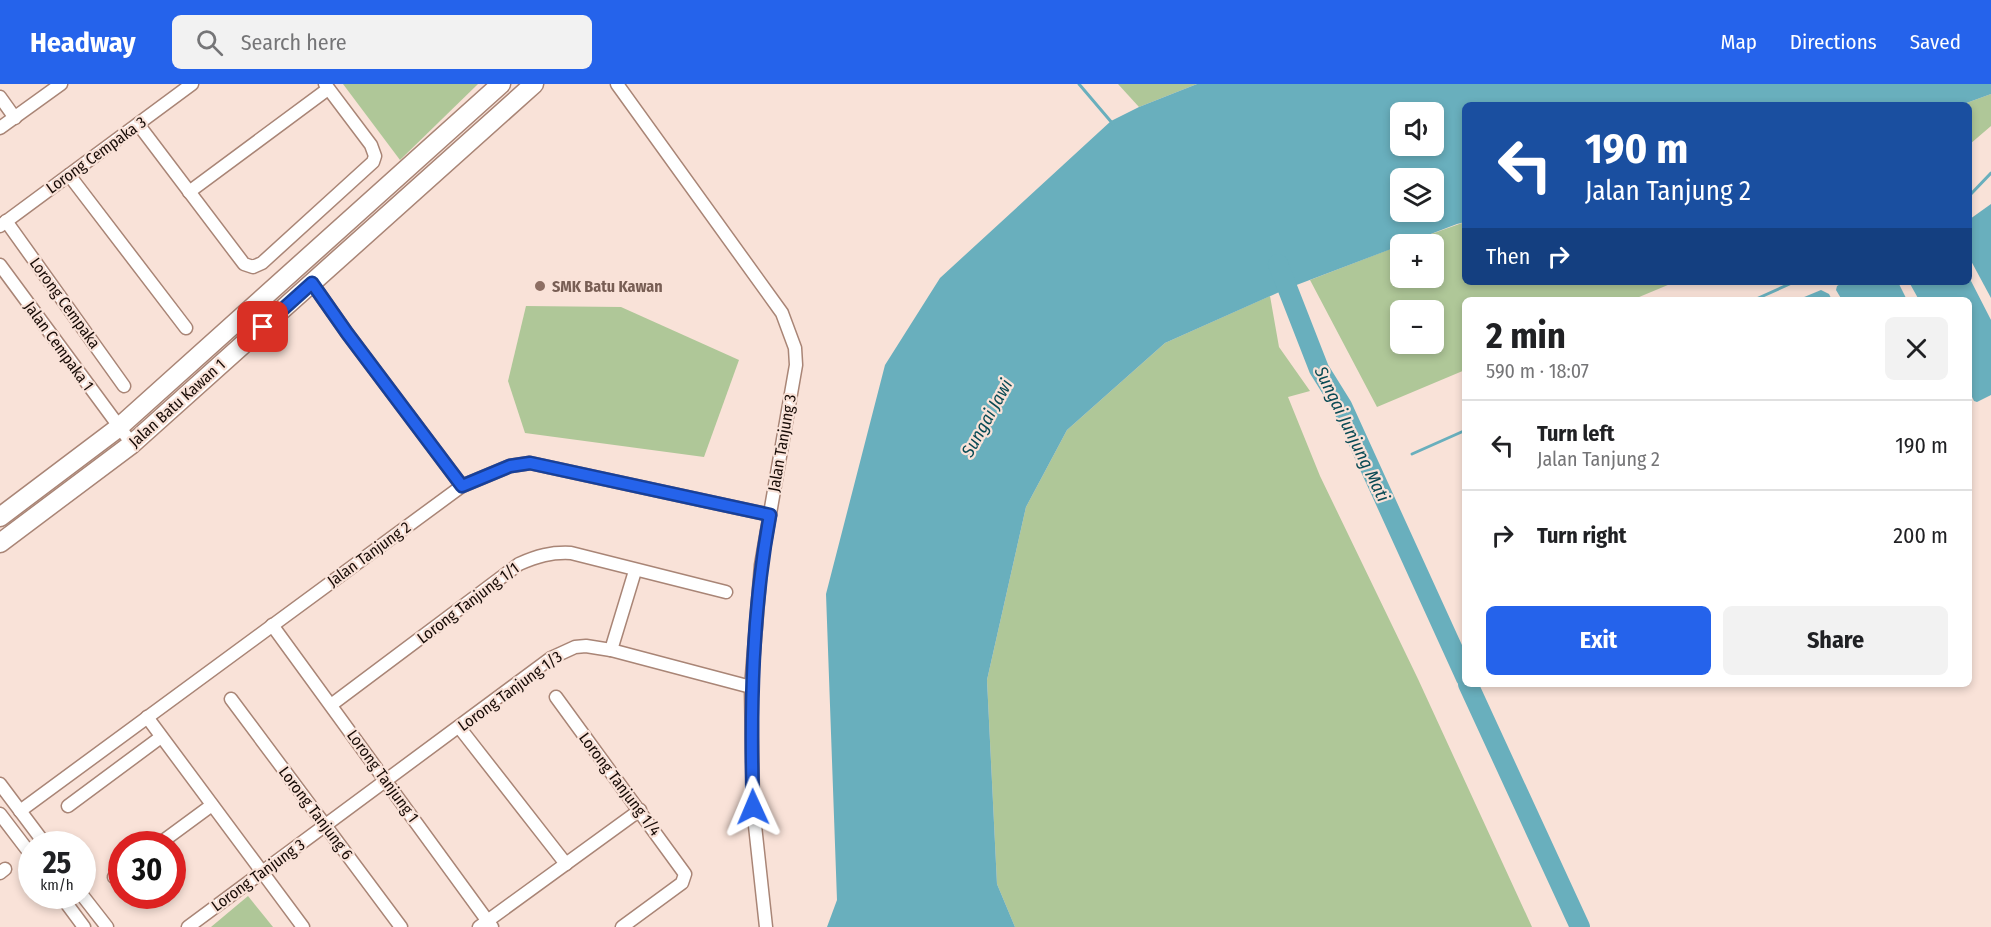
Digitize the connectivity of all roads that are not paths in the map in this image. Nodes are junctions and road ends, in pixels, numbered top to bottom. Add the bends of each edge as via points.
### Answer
1 (61, 84) edge
2 (168, 84) edge
3 (192, 84) edge
4 (501, 84) edge
5 (534, 84) edge
6 (618, 84) edge
7 (327, 86) edge
8 (177, 95) junction
9 (0, 97) edge
10 (15, 118) junction
11 (138, 124) junction
12 (0, 128) edge
13 (69, 175) junction
14 (189, 192) junction
15 (3, 223) edge
16 (0, 265) edge
17 (312, 283) junction
18 (186, 328) dead end
19 (124, 386) dead end
20 (118, 428) junction
21 (132, 444) junction
22 (462, 486) junction
23 (770, 515) junction
24 (0, 518) edge
25 (0, 543) edge
26 (635, 571) junction
27 (726, 592) dead end
28 (272, 625) junction
29 (612, 650) junction
30 (751, 687) junction
31 (556, 697) dead end
32 (231, 699) dead end
33 (331, 705) junction
34 (147, 717) junction
35 (459, 727) junction
36 (161, 736) junction
37 (387, 781) junction
38 (0, 784) edge
39 (212, 805) junction
40 (68, 806) dead end
41 (640, 810) junction
42 (20, 811) junction
43 (0, 814) edge
44 (325, 826) junction
45 (35, 831) edge
46 (177, 831) edge
47 (18, 838) edge
48 (566, 864) junction
49 (262, 872) junction
50 (71, 909) edge
51 (92, 909) edge
52 (486, 925) edge
53 (84, 927) edge
54 (106, 927) edge
55 (188, 927) edge
56 (303, 927) edge
57 (401, 927) edge
58 (622, 927) edge
59 (766, 927) edge

1 - 10 street
2 - 8 street
3 - 8 street, Lorong Cempaka 3
4 - 20 street, Jalan Batu Kawan 1
5 - 17 street, Jalan Batu Kawan 1
6 - 23 street, Jalan Tanjung 3 via 760,280 791,331 796,365
7 - 14 street
7 - 14 street via 375,156 369,167 262,262 253,267 244,264
8 - 11 street, Lorong Cempaka 3
9 - 10 street
10 - 12 street
11 - 13 street, Lorong Cempaka 3
11 - 14 street
13 - 15 street, Lorong Cempaka 3
13 - 18 street
15 - 19 street, Lorong Cempaka
16 - 20 street, Jalan Cempaka 1
17 - 21 street, Jalan Batu Kawan 1
17 - 22 street
20 - 21 street, Jalan Cempaka 1
20 - 24 street, Jalan Batu Kawan 1
21 - 25 street, Jalan Batu Kawan 1
22 - 23 street, Jalan Tanjung 2 via 510,466 530,463
22 - 28 street, Jalan Tanjung 2
23 - 30 street, Jalan Tanjung 3 via 761,565
26 - 27 street, Lorong Tanjung 1/1
26 - 29 street
26 - 33 street, Lorong Tanjung 1/1 via 554,552 519,564
28 - 33 street, Lorong Tanjung 1
28 - 34 street, Jalan Tanjung 2
29 - 30 street, Lorong Tanjung 1/3
29 - 35 street, Lorong Tanjung 1/3 via 586,646 562,652
30 - 59 street, Jalan Tanjung 3 via 753,807
31 - 41 street, Lorong Tanjung 1/4
32 - 44 street, Lorong Tanjung 6
33 - 37 street, Lorong Tanjung 1
34 - 36 street
34 - 42 street, Jalan Tanjung 2
35 - 37 street, Lorong Tanjung 1/3
35 - 48 street
36 - 39 street
36 - 40 street
37 - 44 street, Lorong Tanjung 3
37 - 52 street, Lorong Tanjung 1
38 - 42 street
39 - 46 street
39 - 49 street
41 - 48 street
41 - 58 street, Lorong Tanjung 1/4 via 686,878
42 - 45 street
43 - 47 street
44 - 49 street, Lorong Tanjung 3
44 - 57 street, Lorong Tanjung 6
48 - 52 street
49 - 55 street, Lorong Tanjung 3
49 - 56 street
50 - 53 street
51 - 54 street

